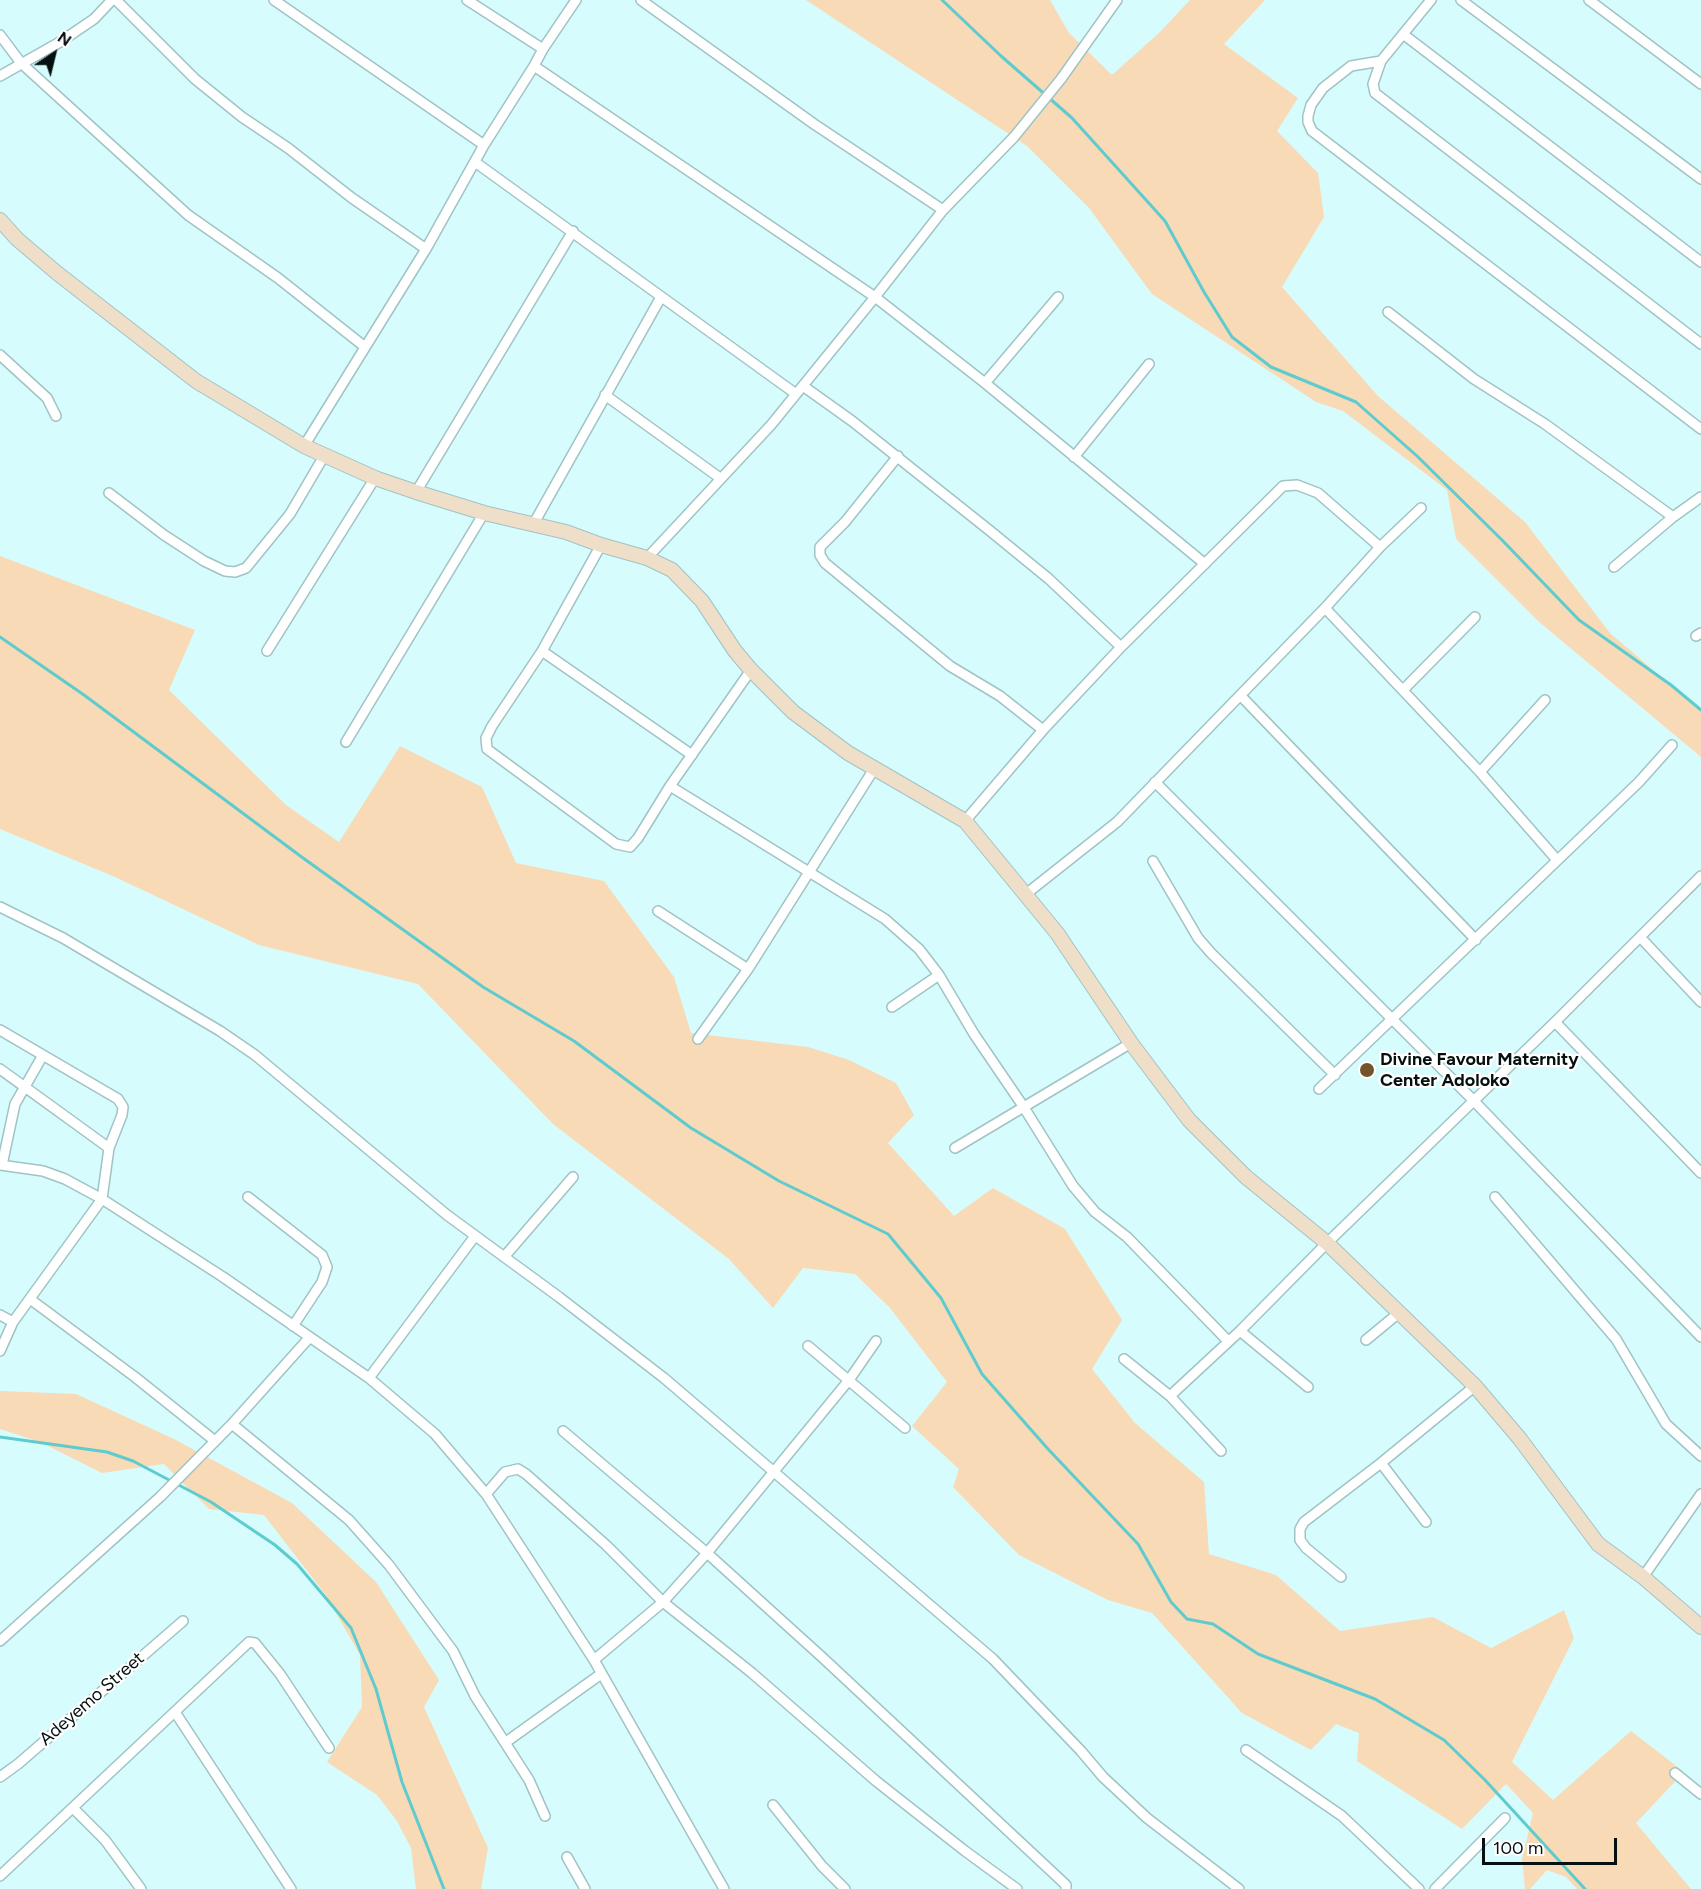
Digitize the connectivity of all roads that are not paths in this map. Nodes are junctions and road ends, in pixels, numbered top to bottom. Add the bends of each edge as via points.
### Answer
1 (114, 0) edge
2 (274, 0) edge
3 (467, 0) edge
4 (576, 0) edge
5 (641, 0) edge
6 (1117, 0) edge
7 (1431, 0) edge
8 (1461, 0) edge
9 (1589, 0) edge
10 (0, 34) edge
11 (1403, 34) junction
12 (543, 50) junction
13 (1381, 61) junction
14 (21, 63) junction
15 (534, 66) junction
16 (0, 76) edge
17 (1701, 84) edge
18 (484, 145) junction
19 (474, 162) junction
20 (1701, 179) edge
21 (943, 210) junction
22 (0, 220) edge
23 (573, 231) junction
24 (426, 249) junction
25 (1701, 262) edge
26 (661, 297) junction
27 (875, 297) junction
28 (1058, 297) dead end
29 (1388, 312) dead end
30 (1701, 344) edge
31 (365, 347) junction
32 (0, 355) edge
33 (1149, 364) dead end
34 (985, 383) junction
35 (803, 386) junction
36 (605, 394) junction
37 (796, 394) junction
38 (56, 416) dead end
39 (1701, 429) edge
40 (304, 446) junction
41 (324, 456) junction
42 (898, 456) junction
43 (1074, 457) junction
44 (375, 478) junction
45 (720, 478) junction
46 (416, 492) junction
47 (109, 493) dead end
48 (1701, 497) edge
49 (1421, 508) dead end
50 (484, 513) junction
51 (1673, 517) junction
52 (534, 523) junction
53 (601, 545) junction
54 (1380, 547) junction
55 (647, 558) junction
56 (1205, 564) junction
57 (1614, 567) dead end
58 (1325, 608) junction
59 (1475, 617) dead end
60 (1121, 647) junction
61 (267, 651) dead end
62 (542, 651) junction
63 (751, 670) junction
64 (1403, 690) junction
65 (1240, 695) junction
66 (1545, 700) dead end
67 (1043, 730) junction
68 (346, 742) dead end
69 (1672, 745) dead end
70 (692, 755) junction
71 (874, 769) junction
72 (1480, 772) junction
73 (1155, 782) junction
74 (670, 786) junction
75 (965, 821) junction
76 (1557, 860) junction
77 (1153, 861) dead end
78 (810, 873) junction
79 (1701, 876) edge
80 (1026, 894) junction
81 (0, 907) edge
82 (658, 911) dead end
83 (1640, 937) junction
84 (1476, 940) junction
85 (748, 969) junction
86 (939, 975) junction
87 (1701, 1002) edge
88 (891, 1007) dead end
89 (1391, 1018) junction
90 (1555, 1022) junction
91 (0, 1030) edge
92 (698, 1039) dead end
93 (1131, 1042) junction
94 (43, 1055) junction
95 (0, 1070) edge
96 (1335, 1075) junction
97 (24, 1086) junction
98 (1319, 1089) dead end
99 (1473, 1100) junction
100 (1023, 1106) junction
101 (109, 1148) junction
102 (956, 1148) dead end
103 (1, 1165) edge
104 (1701, 1173) edge
105 (573, 1177) dead end
106 (248, 1197) dead end
107 (1495, 1197) dead end
108 (102, 1199) junction
109 (475, 1236) junction
110 (1327, 1243) junction
111 (504, 1257) junction
112 (30, 1299) junction
113 (1400, 1312) junction
114 (0, 1315) edge
115 (13, 1322) junction
116 (293, 1326) junction
117 (1240, 1331) junction
118 (1701, 1337) edge
119 (309, 1338) junction
120 (876, 1341) dead end
121 (1228, 1341) junction
122 (1366, 1341) dead end
123 (808, 1346) dead end
124 (0, 1351) edge
125 (1124, 1359) dead end
126 (369, 1378) junction
127 (849, 1380) junction
128 (1475, 1386) junction
129 (1308, 1387) dead end
130 (1170, 1396) junction
131 (232, 1424) junction
132 (905, 1428) dead end
133 (563, 1431) dead end
134 (215, 1441) junction
135 (1221, 1451) dead end
136 (1701, 1456) edge
137 (1381, 1463) junction
138 (773, 1471) junction
139 (486, 1494) junction
140 (1701, 1494) edge
141 (1426, 1522) dead end
142 (707, 1553) junction
143 (1341, 1577) dead end
144 (1643, 1577) junction
145 (663, 1602) junction
146 (183, 1621) dead end
147 (1701, 1627) edge
148 (0, 1641) edge
149 (594, 1660) junction
150 (601, 1674) junction
151 (175, 1712) junction
152 (506, 1742) junction
153 (329, 1748) dead end
154 (1246, 1750) dead end
155 (1675, 1773) dead end
156 (0, 1777) edge
157 (1701, 1794) edge
158 (773, 1805) dead end
159 (73, 1808) junction
160 (545, 1816) dead end
161 (1505, 1818) dead end
162 (567, 1857) dead end
163 (0, 1876) edge
164 (141, 1889) edge
165 (291, 1889) edge
166 (585, 1889) edge
167 (724, 1889) edge
168 (845, 1889) edge
169 (1017, 1889) edge
170 (1066, 1889) edge
171 (1239, 1889) edge
172 (1419, 1889) edge
173 (1435, 1889) edge

1 - 14 street via 94,19
1 - 24 street via 195,79 242,117
2 - 18 street
3 - 12 street
4 - 12 street
5 - 21 street via 814,124
6 - 21 street via 1061,79 1014,136
7 - 11 street
8 - 20 street
9 - 17 street
10 - 14 street
11 - 13 street
11 - 25 street
12 - 15 street
13 - 30 street via 1373,84 1375,93
13 - 39 street via 1351,66 1323,88 1308,116 1312,131
14 - 16 street
14 - 31 street via 188,215 278,278
15 - 18 street
15 - 27 street
18 - 19 street
19 - 23 street
19 - 24 street
21 - 27 street
22 - 40 street via 57,273 196,381
23 - 26 street
23 - 46 street
24 - 31 street
26 - 36 street
26 - 37 street
27 - 34 street
27 - 35 street
28 - 34 street
29 - 51 street via 1474,379 1545,424
31 - 40 street
32 - 38 street via 47,398
33 - 43 street
34 - 43 street
35 - 37 street
35 - 42 street
36 - 45 street
36 - 52 street
37 - 45 street
40 - 41 street
41 - 44 street
41 - 47 street via 290,514 246,568 235,572 204,561
42 - 60 street via 1049,579
42 - 67 street via 820,547 820,555 950,666 1000,696
43 - 56 street
44 - 46 street
44 - 61 street
45 - 55 street
46 - 50 street
48 - 51 street
49 - 54 street
50 - 52 street
50 - 68 street
51 - 57 street
52 - 53 street
53 - 55 street
53 - 62 street
54 - 56 street via 1317,493 1297,485 1283,486
54 - 58 street
55 - 63 street via 672,570 702,601
56 - 60 street
58 - 64 street
58 - 65 street
59 - 64 street
60 - 67 street
62 - 70 street
62 - 74 street via 492,726 486,738 487,749 616,844 630,847
63 - 70 street
63 - 71 street via 793,712
64 - 72 street
65 - 73 street
65 - 84 street
66 - 72 street
67 - 75 street
69 - 76 street
70 - 74 street
71 - 75 street
71 - 78 street
72 - 76 street
73 - 80 street via 1117,822
73 - 89 street
74 - 78 street
75 - 80 street
76 - 84 street
77 - 96 street via 1205,946
78 - 85 street
78 - 86 street via 885,919 919,949
79 - 83 street
80 - 93 street via 1058,933
81 - 109 street via 63,938 229,1037
82 - 85 street
83 - 87 street
83 - 90 street
84 - 89 street
85 - 92 street
86 - 88 street
86 - 100 street
89 - 96 street
89 - 99 street
90 - 99 street
90 - 104 street
91 - 94 street
93 - 100 street
93 - 110 street via 1189,1120 1246,1177
94 - 97 street
94 - 101 street via 118,1099 122,1115
95 - 97 street
96 - 98 street
97 - 101 street
97 - 103 street via 12,1113
99 - 110 street
99 - 118 street
100 - 102 street
100 - 121 street via 1073,1186 1095,1212 1127,1237
101 - 108 street
103 - 108 street via 43,1171
105 - 111 street
106 - 116 street via 322,1255 327,1267 322,1282
107 - 136 street via 1616,1339 1666,1424
108 - 112 street
108 - 116 street
109 - 111 street
109 - 126 street
110 - 113 street
110 - 117 street
111 - 138 street via 678,1389
112 - 115 street
112 - 134 street
113 - 122 street
113 - 128 street
114 - 115 street
115 - 124 street
116 - 119 street
117 - 121 street
117 - 129 street
119 - 126 street
119 - 131 street
120 - 127 street
121 - 130 street
123 - 127 street
125 - 130 street
126 - 139 street via 435,1434
127 - 132 street
127 - 138 street
128 - 137 street
128 - 144 street via 1598,1544
130 - 135 street
131 - 134 street
131 - 152 street via 334,1507 368,1540 444,1638 481,1706
133 - 142 street
134 - 148 street via 170,1488
137 - 141 street
137 - 143 street via 1300,1529 1300,1540 1306,1548
138 - 142 street
138 - 171 street via 993,1659 1103,1777 1148,1818
139 - 145 street via 505,1472 518,1469 606,1545
139 - 149 street
140 - 144 street
142 - 145 street
142 - 170 street via 901,1730
144 - 147 street
145 - 149 street
145 - 169 street via 876,1781
146 - 156 street, Adeyemo Street
149 - 150 street
150 - 152 street
150 - 167 street
151 - 153 street via 252,1642 280,1674
151 - 159 street
151 - 165 street
152 - 160 street
154 - 172 street via 1342,1816
155 - 157 street
158 - 168 street
159 - 163 street
159 - 164 street via 105,1840
161 - 173 street
162 - 166 street

